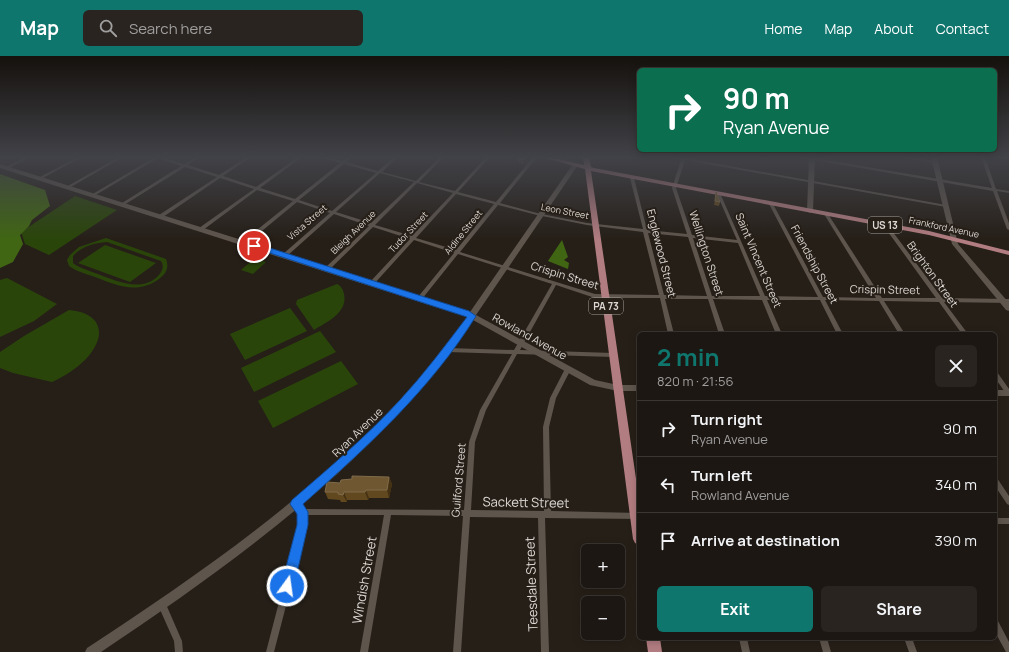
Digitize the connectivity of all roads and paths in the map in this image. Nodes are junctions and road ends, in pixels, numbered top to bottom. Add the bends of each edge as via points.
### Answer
1 (61, 185) edge
2 (72, 185) edge
3 (110, 185) edge
4 (154, 185) edge
5 (207, 185) edge
6 (247, 185) edge
7 (261, 185) edge
8 (316, 185) edge
9 (364, 185) edge
10 (414, 185) edge
11 (428, 185) edge
12 (463, 185) edge
13 (512, 185) edge
14 (562, 185) edge
15 (589, 185) edge
16 (634, 185) edge
17 (668, 185) edge
18 (811, 185) edge
19 (827, 185) edge
20 (940, 185) edge
21 (966, 185) edge
22 (993, 185) edge
23 (674, 186) junction
24 (68, 187) junction
25 (257, 188) junction
26 (995, 190) junction
27 (456, 192) junction
28 (1009, 192) edge
29 (719, 194) junction
30 (93, 195) junction
31 (296, 201) junction
32 (497, 203) junction
33 (123, 204) junction
34 (771, 204) junction
35 (946, 206) junction
36 (810, 211) junction
37 (333, 212) junction
38 (826, 214) junction
39 (542, 215) junction
40 (161, 216) junction
41 (595, 224) junction
42 (372, 225) junction
43 (885, 225) junction
44 (202, 229) junction
45 (1009, 229) edge
46 (644, 230) junction
47 (690, 236) junction
48 (414, 238) junction
49 (954, 239) junction
50 (244, 242) junction
51 (739, 242) junction
52 (457, 252) junction
53 (1009, 253) edge
54 (285, 255) junction
55 (506, 268) junction
56 (327, 269) junction
57 (372, 283) junction
58 (555, 283) junction
59 (605, 296) junction
60 (661, 297) junction
61 (710, 297) junction
62 (420, 298) junction
63 (763, 298) junction
64 (821, 298) junction
65 (880, 299) junction
66 (940, 300) junction
67 (1006, 301) edge
68 (1009, 308) edge
69 (472, 316) junction
70 (670, 332) edge
71 (721, 332) edge
72 (777, 332) edge
73 (839, 332) edge
74 (901, 332) edge
75 (964, 332) edge
76 (520, 343) junction
77 (448, 350) junction
78 (517, 352) junction
79 (539, 353) junction
80 (614, 355) junction
81 (568, 369) junction
82 (997, 377) edge
83 (618, 388) junction
84 (637, 388) edge
85 (997, 393) edge
86 (1009, 393) edge
87 (997, 483) edge
88 (1009, 502) edge
89 (296, 504) junction
90 (302, 512) junction
91 (388, 512) junction
92 (466, 514) junction
93 (544, 515) junction
94 (637, 516) edge
95 (997, 521) edge
96 (1009, 521) edge
97 (162, 606) junction
98 (997, 628) edge
99 (653, 640) edge
100 (743, 640) edge
101 (824, 640) edge
102 (909, 640) edge
103 (1009, 650) edge
104 (91, 652) edge
105 (179, 652) edge
106 (270, 652) edge
107 (364, 652) edge
108 (457, 652) edge
109 (545, 652) edge
110 (654, 652) edge
111 (746, 652) edge
112 (828, 652) edge
113 (914, 652) edge

1 - 24 street, Rowland Avenue
2 - 24 street
3 - 30 street
4 - 33 street
5 - 40 street
6 - 25 street, Crispin Street
7 - 25 street
8 - 31 street
9 - 37 street, Vista Street
10 - 42 street, Bleigh Avenue
11 - 27 street, Leon Street
12 - 27 street, Tudor Street
13 - 32 street, Aldine Street
14 - 39 street, Ryan Avenue
15 - 41 main road, PA 73
16 - 46 street, Englewood Street
17 - 23 main road, Frankford Avenue / US 13
18 - 36 street
19 - 35 street
20 - 35 street
21 - 26 street
22 - 26 street
23 - 29 main road, Frankford Avenue / US 13
23 - 47 street, Wellington Street
24 - 30 street, Rowland Avenue
25 - 31 street, Crispin Street
25 - 44 street
26 - 28 street
26 - 45 street
27 - 32 street, Leon Street
27 - 48 street, Tudor Street
29 - 34 main road, Frankford Avenue / US 13
29 - 51 street, Saint Vincent Street
30 - 33 street, Rowland Avenue
31 - 37 street, Crispin Street
31 - 50 street
32 - 39 street, Leon Street
32 - 52 street, Aldine Street
33 - 40 street, Rowland Avenue
34 - 36 main road, Frankford Avenue / US 13
34 - 64 street, Friendship Street
35 - 49 street
36 - 38 main road, Frankford Avenue / US 13
37 - 42 street, Crispin Street
37 - 54 street, Vista Street
38 - 43 main road, Frankford Avenue / US 13
38 - 65 street
39 - 41 street, Leon Street
39 - 55 street, Ryan Avenue
40 - 44 street, Rowland Avenue
41 - 46 street, Leon Street
41 - 59 main road, PA 73
42 - 48 street, Crispin Street
42 - 56 street, Bleigh Avenue
43 - 49 main road, Frankford Avenue / US 13
43 - 66 street, Brighton Street
44 - 50 street, Rowland Avenue
46 - 47 street, Leon Street
46 - 60 street, Englewood Street
47 - 51 street, Leon Street
47 - 61 street, Wellington Street
48 - 52 street, Crispin Street
48 - 57 street, Tudor Street
49 - 53 main road, Frankford Avenue / US 13
49 - 67 street via 957,247
50 - 54 street, Rowland Avenue
51 - 63 street, Saint Vincent Street
52 - 55 street, Crispin Street
52 - 62 street, Aldine Street
54 - 56 street, Rowland Avenue
55 - 58 street, Crispin Street
55 - 69 street, Ryan Avenue
56 - 57 street, Rowland Avenue
57 - 62 street, Rowland Avenue
58 - 59 street, Crispin Street via 595,296
58 - 76 street, Guilford Street
59 - 60 street, Crispin Street
59 - 80 main road, PA 73
60 - 61 street, Crispin Street
60 - 70 street, Englewood Street
61 - 63 street, Crispin Street
61 - 71 street, Wellington Street
62 - 69 street, Rowland Avenue
63 - 64 street, Crispin Street
63 - 72 street, Saint Vincent Street
64 - 65 street, Crispin Street
64 - 73 street, Friendship Street
65 - 66 street, Crispin Street
65 - 74 street
66 - 67 street, Crispin Street
66 - 75 street, Brighton Street
67 - 68 street
69 - 76 street, Rowland Avenue
69 - 77 street, Ryan Avenue
76 - 78 street, Guilford Street
76 - 79 street, Rowland Avenue
77 - 78 street
77 - 89 street, Ryan Avenue via 378,429
78 - 79 street
78 - 92 street, Guilford Street via 483,410 472,442
79 - 80 street
79 - 81 street, Rowland Avenue
80 - 83 main road, PA 73
81 - 83 street, Rowland Avenue via 593,383
81 - 93 street, Teesdale Street via 553,398 546,427
82 - 86 street
83 - 84 street, Rowland Avenue
83 - 94 main road, PA 73
85 - 86 street
87 - 88 street
89 - 90 street
89 - 97 street, Ryan Avenue
90 - 91 street, Sackett Street
90 - 106 street via 303,525
91 - 92 street, Sackett Street
91 - 107 street, Windish Street
92 - 93 street, Sackett Street
92 - 108 street, Guilford Street
93 - 94 street, Sackett Street
93 - 109 street, Teesdale Street
95 - 96 street
97 - 104 street, Ryan Avenue
97 - 105 street via 178,641
98 - 103 street
99 - 110 main road
100 - 111 street
101 - 112 street
102 - 113 street

